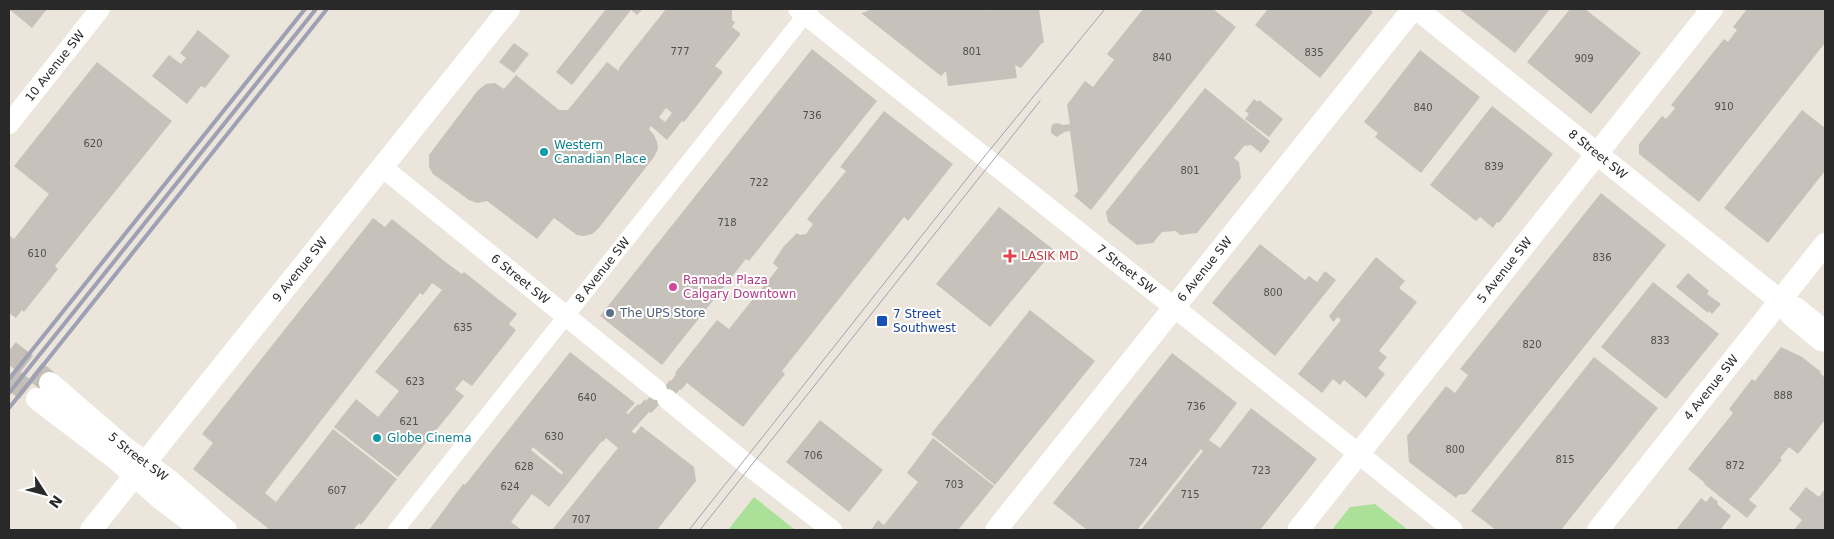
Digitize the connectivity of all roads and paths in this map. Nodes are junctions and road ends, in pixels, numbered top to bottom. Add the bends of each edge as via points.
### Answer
1 (100, 9) edge
2 (509, 9) edge
3 (1415, 9) edge
4 (1712, 9) edge
5 (804, 11) edge
6 (9, 124) edge
7 (1596, 153) junction
8 (382, 167) junction
9 (1825, 244) edge
10 (1780, 300) junction
11 (1174, 308) junction
12 (566, 316) junction
13 (1825, 328) edge
14 (1825, 344) edge
15 (44, 391) tunnel mouth
16 (1359, 454) junction
17 (140, 469) junction
18 (91, 530) edge
19 (202, 530) edge
20 (226, 530) edge
21 (396, 530) edge
22 (832, 530) edge
23 (996, 530) edge
24 (1298, 530) edge
25 (1453, 530) edge
26 (1598, 530) edge

1 - 6 street, 10 Avenue SW
2 - 8 main road, 9 Avenue SW
3 - 7 main road, 8 Street SW
3 - 11 main road, 6 Avenue SW
4 - 7 main road, 5 Avenue SW
5 - 11 street, 7 Street SW
5 - 12 street, 8 Avenue SW
7 - 10 main road, 8 Street SW
7 - 16 main road, 5 Avenue SW
8 - 12 street, 6 Street SW
8 - 17 main road, 9 Avenue SW
9 - 10 main road, 4 Avenue SW
10 - 13 street, 8 Street SW via 1798,306
10 - 14 street, 8 Street SW via 1790,318
10 - 26 main road, 4 Avenue SW
11 - 16 street, 7 Street SW
11 - 23 main road, 6 Avenue SW
12 - 21 street, 8 Avenue SW
12 - 22 street, 6 Street SW
15 - 17 main road, 5 Street SW via 116,459
16 - 24 main road, 5 Avenue SW
16 - 25 street, 7 Street SW
17 - 18 main road, 9 Avenue SW
17 - 19 main road, 5 Street SW via 161,499
17 - 20 main road, 5 Street SW via 170,481

